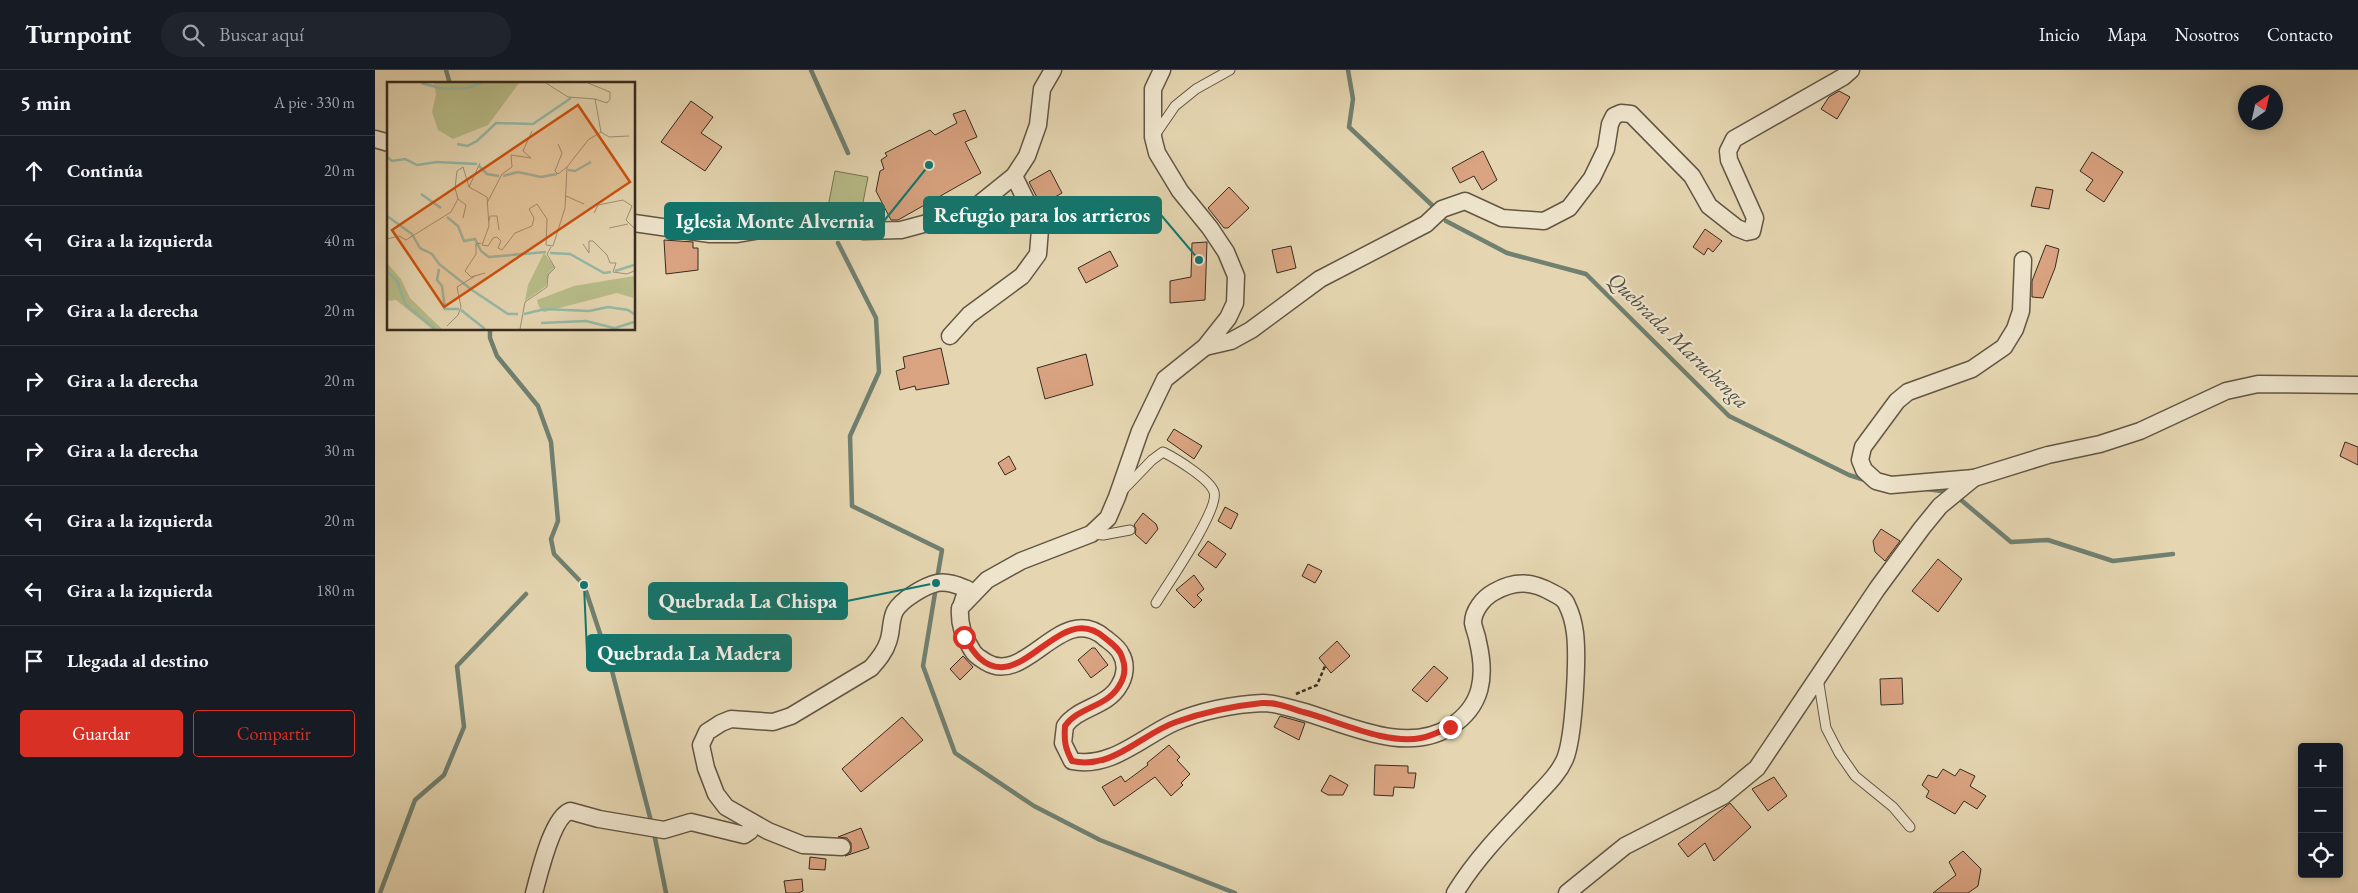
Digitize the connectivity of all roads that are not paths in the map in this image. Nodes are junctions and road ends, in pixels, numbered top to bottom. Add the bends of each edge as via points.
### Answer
1 (1053, 70) edge
2 (1162, 70) edge
3 (1230, 70) edge
4 (1851, 70) edge
5 (1153, 137) junction
6 (1014, 176) junction
7 (635, 223) edge
8 (2023, 260) dead end
9 (950, 336) dead end
10 (1205, 348) junction
11 (2358, 385) edge
12 (1974, 478) junction
13 (1117, 497) junction
14 (1130, 530) dead end
15 (1091, 534) junction
16 (1156, 603) dead end
17 (960, 608) junction
18 (1817, 676) junction
19 (752, 822) junction
20 (1910, 827) dead end
21 (841, 847) dead end
22 (534, 893) edge
23 (1455, 893) edge
24 (1567, 893) edge

1 - 6 street via 1042,89 1038,125 1027,156
2 - 5 street via 1153,89
3 - 5 lane via 1196,89 1175,106
4 - 10 street via 1729,145 1729,160 1755,218 1752,231 1737,228 1709,206 1692,176 1631,114 1621,112 1610,124 1606,149 1592,178 1569,208 1544,221 1502,218 1465,201 1442,208 1426,224 1320,279 1251,330 1231,341
5 - 10 street via 1157,153 1180,191 1226,252 1236,276 1235,303
6 - 7 street via 978,205 901,230 864,231 829,219 736,234 710,234
6 - 9 street via 1040,229 1038,254 1023,276 969,315
8 - 12 street via 2021,311 2004,347 1973,369 1908,392 1897,401 1863,447 1860,460 1864,470 1876,481 1891,485
10 - 13 street via 1165,379 1140,431
11 - 12 street via 2258,384 2227,391 2140,431
12 - 18 street via 1940,506 1922,528
13 - 15 street via 1107,518
13 - 16 lane via 1163,452 1214,490 1215,498 1208,517
14 - 15 lane
15 - 17 street via 1021,561 987,580
17 - 19 street via 967,589 957,584 936,583 895,610 889,641 871,668 791,716 767,723 731,719 707,732 701,745 705,768 716,794 726,807
17 - 23 street via 959,624 964,637 975,655 990,664 1003,667 1018,663 1056,636 1075,629 1096,630 1121,654 1125,671 1119,687 1111,696 1078,714 1065,726 1063,743 1072,761 1082,763 1097,762 1125,751 1175,722 1218,709 1264,703 1387,738 1421,738 1450,727 1471,709 1482,686 1482,663 1473,620 1476,610 1491,593 1515,584 1537,584 1567,604 1575,633 1570,740 1554,778 1468,871
18 - 20 lane via 1826,728 1839,754 1855,776 1893,806
18 - 24 street via 1757,768 1723,796 1625,846
19 - 21 street via 803,846
19 - 22 street via 750,831 744,835 691,822 664,830 570,811 560,819 553,833

